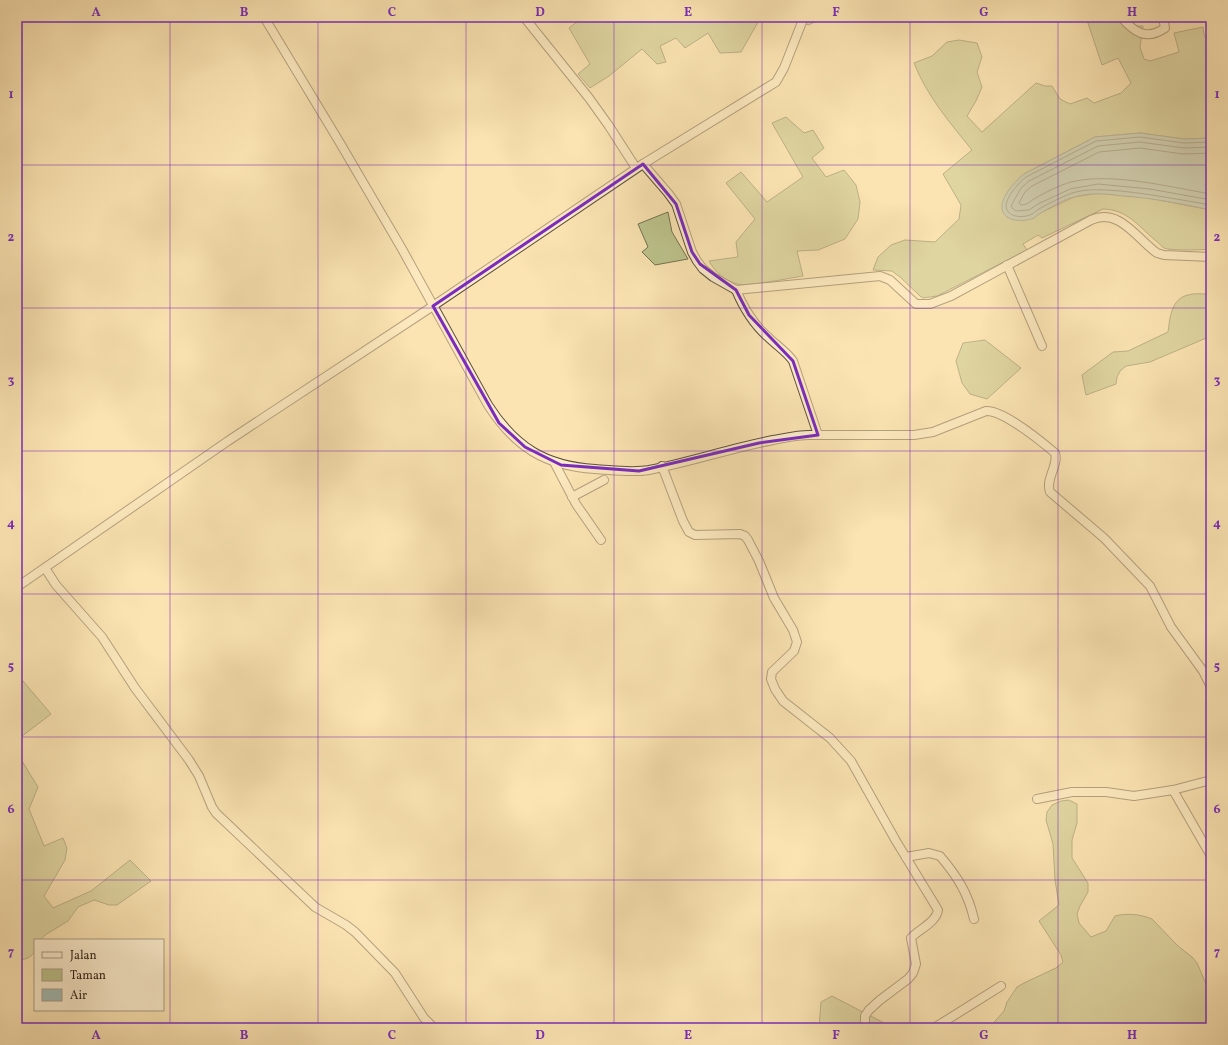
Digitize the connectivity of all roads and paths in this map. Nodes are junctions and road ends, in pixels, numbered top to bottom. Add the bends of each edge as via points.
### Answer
1 (264, 17) edge
2 (524, 17) edge
3 (804, 17) edge
4 (1121, 17) edge
5 (1163, 17) edge
6 (644, 164) junction
7 (636, 168) junction
8 (1211, 257) edge
9 (1007, 265) junction
10 (736, 290) junction
11 (434, 306) junction
12 (1042, 346) dead end
13 (818, 435) junction
14 (554, 462) junction
15 (662, 466) junction
16 (604, 480) dead end
17 (572, 496) junction
18 (601, 540) dead end
19 (45, 568) junction
20 (17, 587) edge
21 (1211, 687) edge
22 (1211, 780) edge
23 (1173, 790) junction
24 (1037, 799) dead end
25 (1211, 856) edge
26 (906, 857) junction
27 (974, 919) dead end
28 (1001, 986) dead end
29 (434, 1028) edge
30 (865, 1028) edge
31 (934, 1028) edge

1 - 11 street
2 - 7 street via 589,98
3 - 6 street via 776,82
4 - 5 street via 1140,34 1152,34 1165,28
6 - 7 street
6 - 10 street via 676,204 697,261 713,277
7 - 11 street
8 - 9 street via 1157,253 1123,223 1102,216
9 - 10 street via 951,296 925,305 913,302 890,280 880,276
9 - 12 street
10 - 13 street via 745,310 755,323 793,361
11 - 14 street via 499,423 517,441
11 - 19 street via 228,441
13 - 15 street via 759,442
13 - 21 street via 914,435 932,432 989,411 1022,428 1056,454 1049,482 1052,494 1104,538 1148,583 1171,627 1203,671
14 - 15 street via 575,468 624,472
14 - 17 street
15 - 26 street via 689,532 695,535 740,534 748,540 797,642 794,651 772,672 771,679 775,688 783,701 830,738 851,761
16 - 17 street
17 - 18 street
19 - 20 street
19 - 29 street via 56,585 102,637 135,688 189,760 216,813 315,907 355,932 395,973 424,1018
22 - 23 street
23 - 24 street via 1134,796 1106,792 1072,792
23 - 25 street
26 - 27 street via 929,853 940,856 966,892
26 - 30 street via 938,912 934,919 911,938 916,964 913,973 869,1010
28 - 31 street

